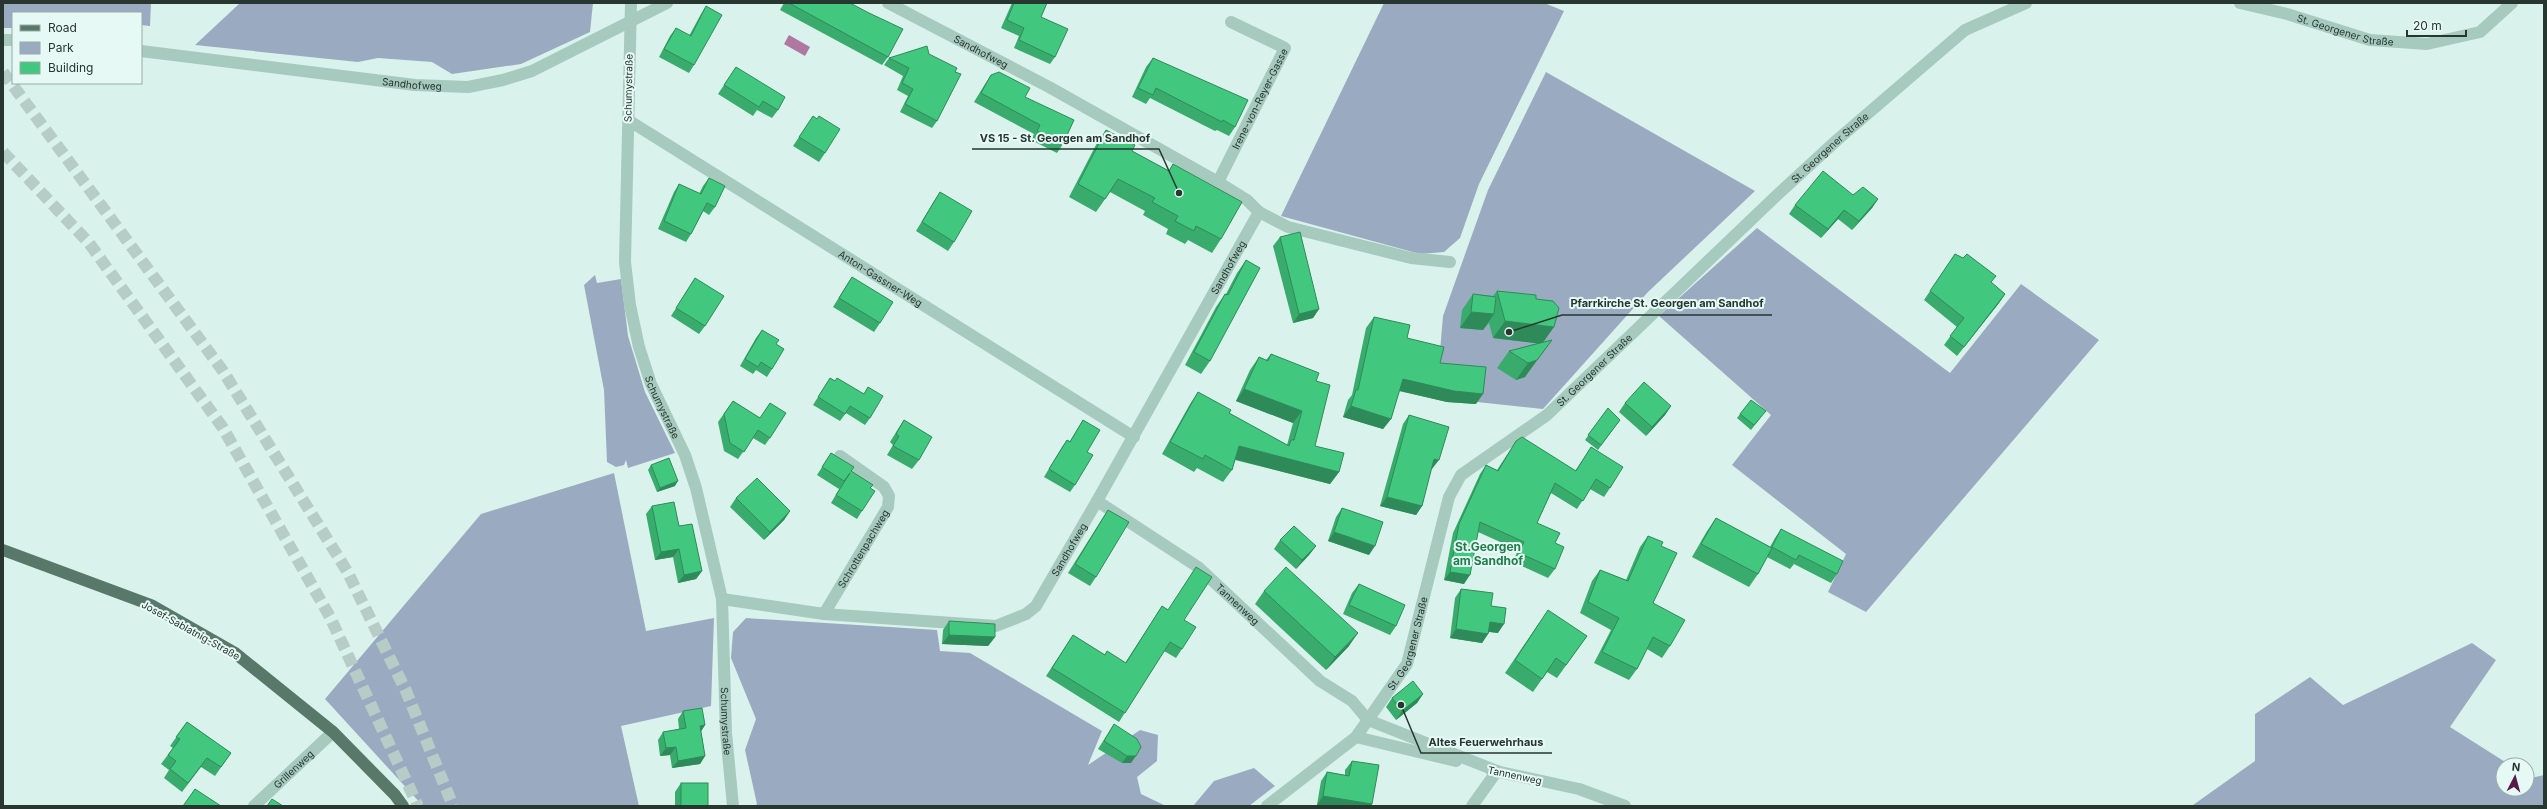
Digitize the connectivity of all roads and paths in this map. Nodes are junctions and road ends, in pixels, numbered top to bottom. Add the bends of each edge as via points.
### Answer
1 (631, 3) edge
2 (667, 3) edge
3 (888, 3) edge
4 (2026, 3) edge
5 (2240, 3) edge
6 (2512, 3) edge
7 (1231, 22) dead end
8 (630, 23) junction
9 (142, 51) edge
10 (628, 120) junction
11 (1218, 182) junction
12 (1259, 212) junction
13 (1450, 262) dead end
14 (1134, 437) junction
15 (840, 456) dead end
16 (1098, 502) junction
17 (3, 550) edge
18 (722, 599) junction
19 (824, 614) junction
20 (1368, 720) junction
21 (333, 732) junction
22 (1356, 737) junction
23 (1498, 771) junction
24 (254, 806) edge
25 (402, 806) edge
26 (733, 806) edge
27 (1267, 806) edge
28 (1472, 806) edge
29 (1625, 806) edge

1 - 8 street, Schumystraße
2 - 8 street, Sandhofweg
3 - 11 street, Sandhofweg via 1049,87
4 - 20 street, St. Georgener Straße via 1965,30 1775,197 1547,415 1461,475 1449,497 1407,664
5 - 6 street, St. Georgener Straße via 2287,14 2370,40 2427,44 2480,32
7 - 11 street, Irene-von-Reyer-Gasse via 1285,48
8 - 9 street, Sandhofweg via 532,71 503,80 468,86 415,85
8 - 10 street, Schumystraße
10 - 14 street, Anton-Gassner-Weg
10 - 18 street, Schumystraße via 625,262 630,305 651,384 685,456 696,488
11 - 12 street, Sandhofweg via 1247,200
12 - 13 street, Sandhofweg via 1288,227 1411,258
12 - 14 street, Sandhofweg
14 - 16 street, Sandhofweg
15 - 19 street, Schrottenpachweg via 884,487 889,496 888,507
16 - 19 street, Sandhofweg via 1036,606 1026,614 996,626
16 - 20 street, Tannenweg via 1198,567 1320,681 1352,701
17 - 21 main road, Josef-Sablatnig-Straße via 151,605 235,653
18 - 19 street, Sandhofweg
18 - 26 street, Schumystraße via 726,733
20 - 22 street, St. Georgener Straße
20 - 23 street
21 - 24 street, Grillenweg
21 - 25 main road, Josef-Sablatnig-Straße via 395,795
22 - 23 street, Tannenweg
22 - 27 street, St. Georgener Straße
23 - 28 street
23 - 29 street, Tannenweg via 1579,789

